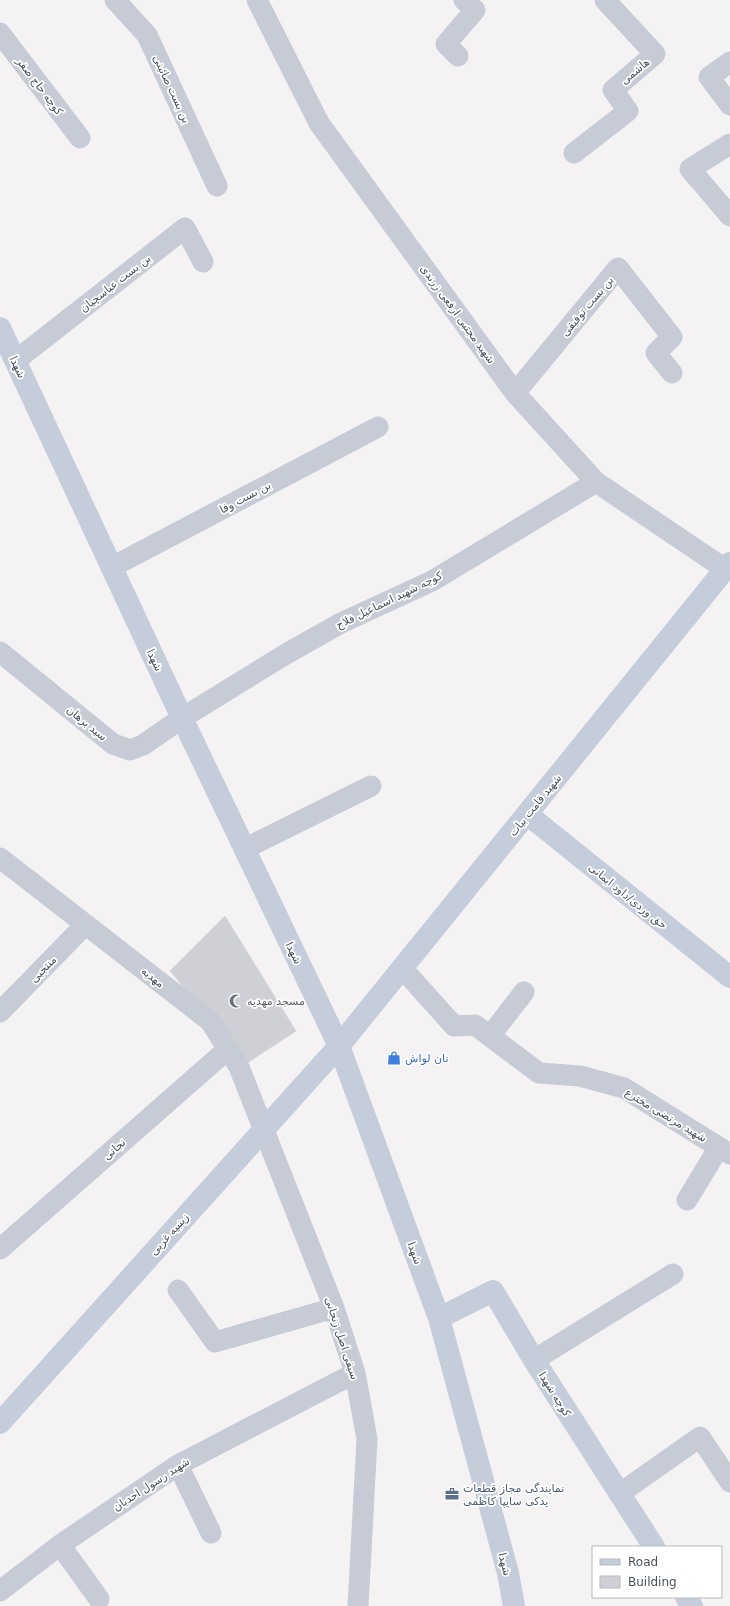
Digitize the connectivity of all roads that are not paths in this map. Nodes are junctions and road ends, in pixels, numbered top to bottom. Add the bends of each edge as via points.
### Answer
1 (115, 0) edge
2 (257, 0) edge
3 (464, 0) edge
4 (605, 0) edge
5 (0, 33) edge
6 (458, 56) dead end
7 (730, 62) edge
8 (730, 105) edge
9 (80, 138) dead end
10 (730, 144) edge
11 (574, 153) dead end
12 (217, 186) dead end
13 (730, 216) edge
14 (203, 262) dead end
15 (0, 328) edge
16 (15, 361) junction
17 (672, 373) dead end
18 (515, 393) junction
19 (378, 427) dead end
20 (596, 482) junction
21 (728, 566) edge
22 (112, 567) junction
23 (0, 652) edge
24 (182, 718) junction
25 (370, 786) dead end
26 (527, 814) junction
27 (244, 849) junction
28 (0, 858) edge
29 (85, 925) junction
30 (402, 968) junction
31 (730, 977) edge
32 (524, 992) dead end
33 (0, 1012) edge
34 (490, 1036) junction
35 (339, 1046) junction
36 (228, 1049) junction
37 (264, 1129) junction
38 (725, 1151) edge
39 (687, 1200) dead end
40 (0, 1249) edge
41 (674, 1274) dead end
42 (178, 1290) dead end
43 (334, 1308) junction
44 (439, 1318) junction
45 (534, 1360) junction
46 (355, 1374) junction
47 (0, 1423) edge
48 (178, 1465) junction
49 (727, 1472) edge
50 (619, 1494) junction
51 (210, 1533) dead end
52 (60, 1545) junction
53 (653, 1546) edge
54 (0, 1591) edge
55 (99, 1599) dead end
56 (358, 1606) edge
57 (514, 1606) edge

1 - 12 street, بن بست صائینی via 147,35
2 - 18 street, شهید مجتبی ارفعی زرندی via 319,123
3 - 6 street via 475,10 446,44
4 - 11 street, هاشمی via 655,54 613,90 628,111
5 - 9 street, کوچه حاج صفر
7 - 8 street via 708,77
10 - 13 street via 690,169
14 - 16 street, بن بست عباسچیان via 185,228
15 - 16 main road, شهدا
16 - 22 main road, شهدا
17 - 18 street, بن بست توفیقی via 656,354 672,337 618,268
18 - 20 street, شهید مجتبی ارفعی زرندی
19 - 22 street, بن بست وفا
20 - 21 street, شهید مجتبی ارفعی زرندی
20 - 24 street, کوچه شهید اسماعیل فلاح via 432,581 341,623
21 - 26 main road, شهید قامت بیات
22 - 24 main road, شهدا
23 - 24 street, سید برهان via 113,744 130,750 143,745
24 - 27 main road, شهدا
25 - 27 street
26 - 30 main road, شهید قامت بیات
26 - 31 main road, حق وردی/داود ایمانی
27 - 35 main road, شهدا
28 - 29 street, مهدیه
29 - 33 street, منتجبی
29 - 36 street, مهدیه via 210,1021
30 - 34 street, شهید مرتضی مخترع via 454,1026 475,1025
30 - 35 main road, شهید قامت بیات
32 - 34 street
34 - 38 street, شهید مرتضی مخترع via 539,1073 580,1076 624,1088
35 - 37 main road, زینبیه غربی
35 - 44 main road, شهدا
36 - 37 street, مهدیه via 239,1067
36 - 40 street, نجاتی
37 - 43 street, سیفی اصل زنجانی
37 - 47 main road, زینبیه غربی
38 - 39 street
41 - 45 street
42 - 43 street via 215,1342
43 - 46 street, سیفی اصل زنجانی
44 - 45 main road, کوچه شهدا via 493,1291
44 - 57 main road, شهدا via 508,1573
45 - 50 main road, کوچه شهدا
46 - 48 street, شهید رسول احدیان
46 - 56 street, سیفی اصل زنجانی via 367,1439
48 - 51 street
48 - 52 street, شهید رسول احدیان
49 - 50 street via 700,1437
50 - 53 main road, کوچه شهدا
52 - 54 street, شهید رسول احدیان
52 - 55 street

